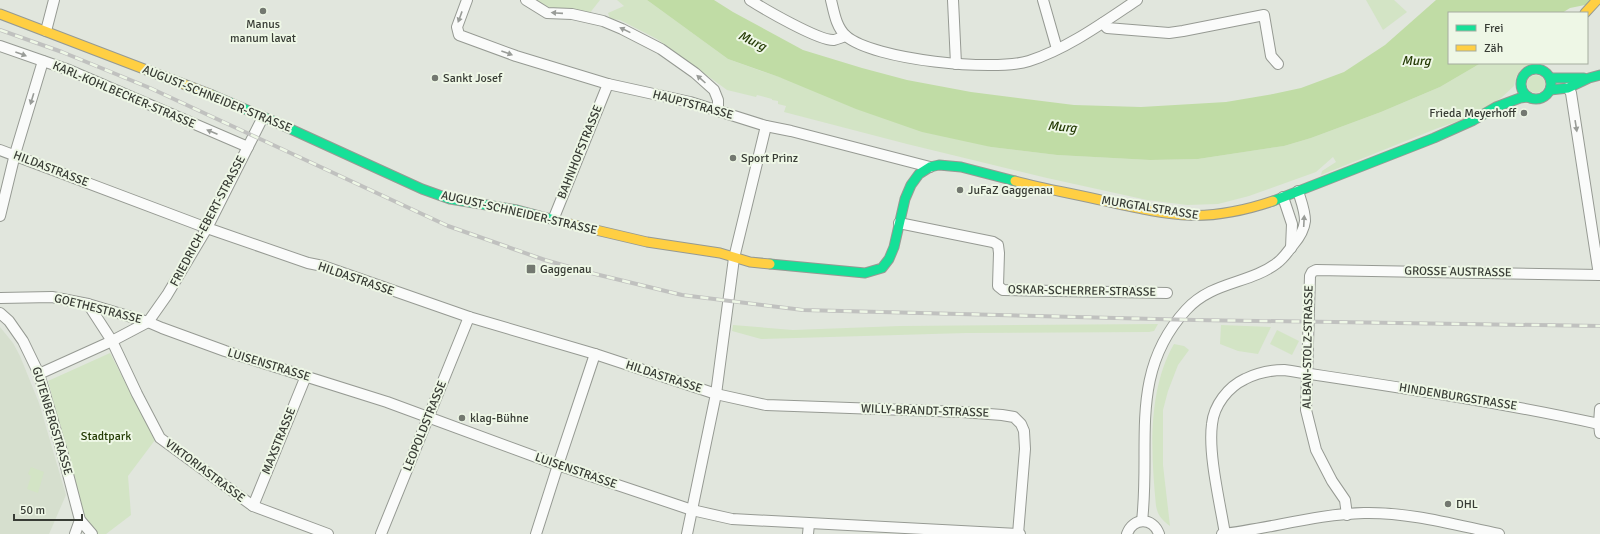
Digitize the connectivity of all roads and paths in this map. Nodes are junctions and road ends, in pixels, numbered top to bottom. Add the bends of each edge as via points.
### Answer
1 (54, 0) edge
2 (466, 0) edge
3 (526, 0) edge
4 (750, 0) edge
5 (831, 0) edge
6 (953, 0) edge
7 (1043, 0) edge
8 (1137, 0) edge
9 (1595, 3) edge
10 (1586, 12) edge
11 (0, 14) edge
12 (1104, 23) junction
13 (46, 31) junction
14 (846, 36) junction
15 (0, 46) edge
16 (1057, 50) junction
17 (43, 61) junction
18 (956, 64) junction
19 (1278, 64) dead end
20 (1543, 66) edge
21 (1600, 75) edge
22 (1550, 78) junction
23 (1588, 78) junction
24 (608, 84) junction
25 (1521, 86) junction
26 (1568, 88) junction
27 (1550, 90) junction
28 (1528, 97) junction
29 (1496, 108) junction
30 (718, 111) junction
31 (263, 117) junction
32 (766, 126) junction
33 (248, 148) junction
34 (0, 150) edge
35 (15, 154) junction
36 (930, 167) junction
37 (1298, 191) junction
38 (1282, 197) junction
39 (0, 216) edge
40 (553, 220) junction
41 (899, 223) junction
42 (207, 228) junction
43 (1291, 248) junction
44 (734, 258) junction
45 (1316, 270) joint
46 (1599, 275) edge
47 (1167, 293) dead end
48 (0, 298) edge
49 (88, 304) junction
50 (0, 313) edge
51 (469, 317) junction
52 (148, 322) junction
53 (112, 341) junction
54 (595, 354) junction
55 (39, 374) junction
56 (1307, 374) junction
57 (306, 376) junction
58 (716, 394) junction
59 (1600, 409) edge
60 (429, 417) junction
61 (1600, 429) edge
62 (558, 465) junction
63 (253, 506) junction
64 (692, 510) junction
65 (1347, 515) junction
66 (80, 520) junction
67 (1142, 521) junction
68 (809, 524) junction
69 (75, 534) edge
70 (92, 534) edge
71 (328, 534) edge
72 (381, 534) edge
73 (536, 534) edge
74 (688, 534) edge
75 (808, 534) edge
76 (1019, 534) edge
77 (1127, 534) edge
78 (1159, 534) edge
79 (1224, 534) edge
80 (1499, 534) edge

1 - 13 street
2 -> 24 street, HAUPTSTRASSE via 457,27 459,35 516,56
30 -> 3 street via 718,100 714,90 661,49 603,21 572,14 547,13
4 - 14 street via 818,36 834,40
5 - 14 street via 838,24
6 - 18 street
7 - 16 street
8 - 12 street
9 - 10 street
11 - 13 street, AUGUST-SCHNEIDER-STRASSE
12 - 16 street
12 - 19 street via 1107,28 1169,33 1264,15 1271,56
13 - 31 street, AUGUST-SCHNEIDER-STRASSE
14 - 18 street via 866,47 888,54
15 -> 17 street, KARL-KOHLBECKER-STRASSE
16 - 18 street via 1024,62 995,66
33 -> 17 street, KARL-KOHLBECKER-STRASSE
17 -> 35 street
20 - 22 street, MURGTALSTRASSE
20 - 25 street, MURGTALSTRASSE via 1525,73 1521,79
21 - 23 street, MURGTALSTRASSE
22 - 23 street, MURGTALSTRASSE
22 - 27 street
23 - 26 street, MURGTALSTRASSE
24 - 30 street, HAUPTSTRASSE via 690,102
24 - 40 street, BAHNHOFSTRASSE
25 - 28 street
25 - 29 street, MURGTALSTRASSE
26 - 27 street, MURGTALSTRASSE
26 -> 46 street via 1571,93
27 - 28 street, MURGTALSTRASSE via 1541,98
28 - 29 street, MURGTALSTRASSE
29 - 37 street, MURGTALSTRASSE via 1472,122
30 - 32 street, HAUPTSTRASSE
31 - 33 street, FRIEDRICH-EBERT-STRASSE
31 - 40 street, AUGUST-SCHNEIDER-STRASSE via 436,194
32 - 36 street, HAUPTSTRASSE
32 - 44 street
33 - 42 street, FRIEDRICH-EBERT-STRASSE
34 - 35 street, HILDASTRASSE
35 - 39 street
35 - 42 street, HILDASTRASSE
36 - 38 street, MURGTALSTRASSE via 960,167 1136,208 1191,216 1237,212
36 - 41 street, AUGUST-SCHNEIDER-STRASSE via 913,180
37 - 38 street, MURGTALSTRASSE
43 -> 37 street via 1303,230 1305,222
38 - 43 street via 1292,224
40 - 44 street, AUGUST-SCHNEIDER-STRASSE via 647,242 713,252
41 - 44 street, AUGUST-SCHNEIDER-STRASSE via 889,259 884,267 876,271 865,273 814,269
41 - 47 street, OSKAR-SCHERRER-STRASSE via 994,242 998,245 999,253 998,286 1003,290
42 - 51 street, HILDASTRASSE
42 - 52 street, FRIEDRICH-EBERT-STRASSE via 167,296
43 - 67 street via 1265,271 1221,286 1199,298 1174,323 1161,345 1146,399
44 - 58 street
45 - 46 street, GROSSE AUSTRASSE
45 - 56 street, ALBAN-STOLZ-STRASSE via 1310,276
48 - 49 street, GOETHESTRASSE via 52,297
49 - 52 street, GOETHESTRASSE
49 - 53 street, VIKTORIASTRASSE
50 - 55 street, GUTENBERGSTRASSE via 23,341
51 - 54 street, HILDASTRASSE
51 - 60 street, LEOPOLDSTRASSE
52 - 53 street, FRIEDRICH-EBERT-STRASSE
52 - 57 street, LUISENSTRASSE via 225,351
53 - 55 street, FRIEDRICH-EBERT-STRASSE
53 - 63 street, VIKTORIASTRASSE via 160,438
54 - 58 street, HILDASTRASSE
54 - 62 street
55 - 66 street, GUTENBERGSTRASSE
56 - 61 street, HINDENBURGSTRASSE via 1543,411
56 - 65 street, ALBAN-STOLZ-STRASSE via 1306,410 1311,433 1316,450 1345,500
56 - 79 street, HINDENBURGSTRASSE via 1278,370 1253,375 1232,387 1218,406 1212,425 1212,444
57 - 60 street, LUISENSTRASSE
57 - 63 street, MAXSTRASSE
58 - 64 street
58 - 76 street, WILLY-BRANDT-STRASSE via 766,405 962,412 1014,417 1024,430 1025,449
59 - 61 street
60 - 62 street, LUISENSTRASSE
60 - 72 street, LEOPOLDSTRASSE
62 - 64 street, LUISENSTRASSE
62 - 73 street
63 - 71 street, VIKTORIASTRASSE
64 - 68 street, LUISENSTRASSE via 732,519
64 - 74 street
65 - 79 street
65 - 80 street via 1364,513 1412,516
66 - 69 street
66 - 70 street, GUTENBERGSTRASSE
67 - 77 street via 1131,526
67 - 78 street via 1155,526
68 - 75 street
68 - 76 street, LUISENSTRASSE

